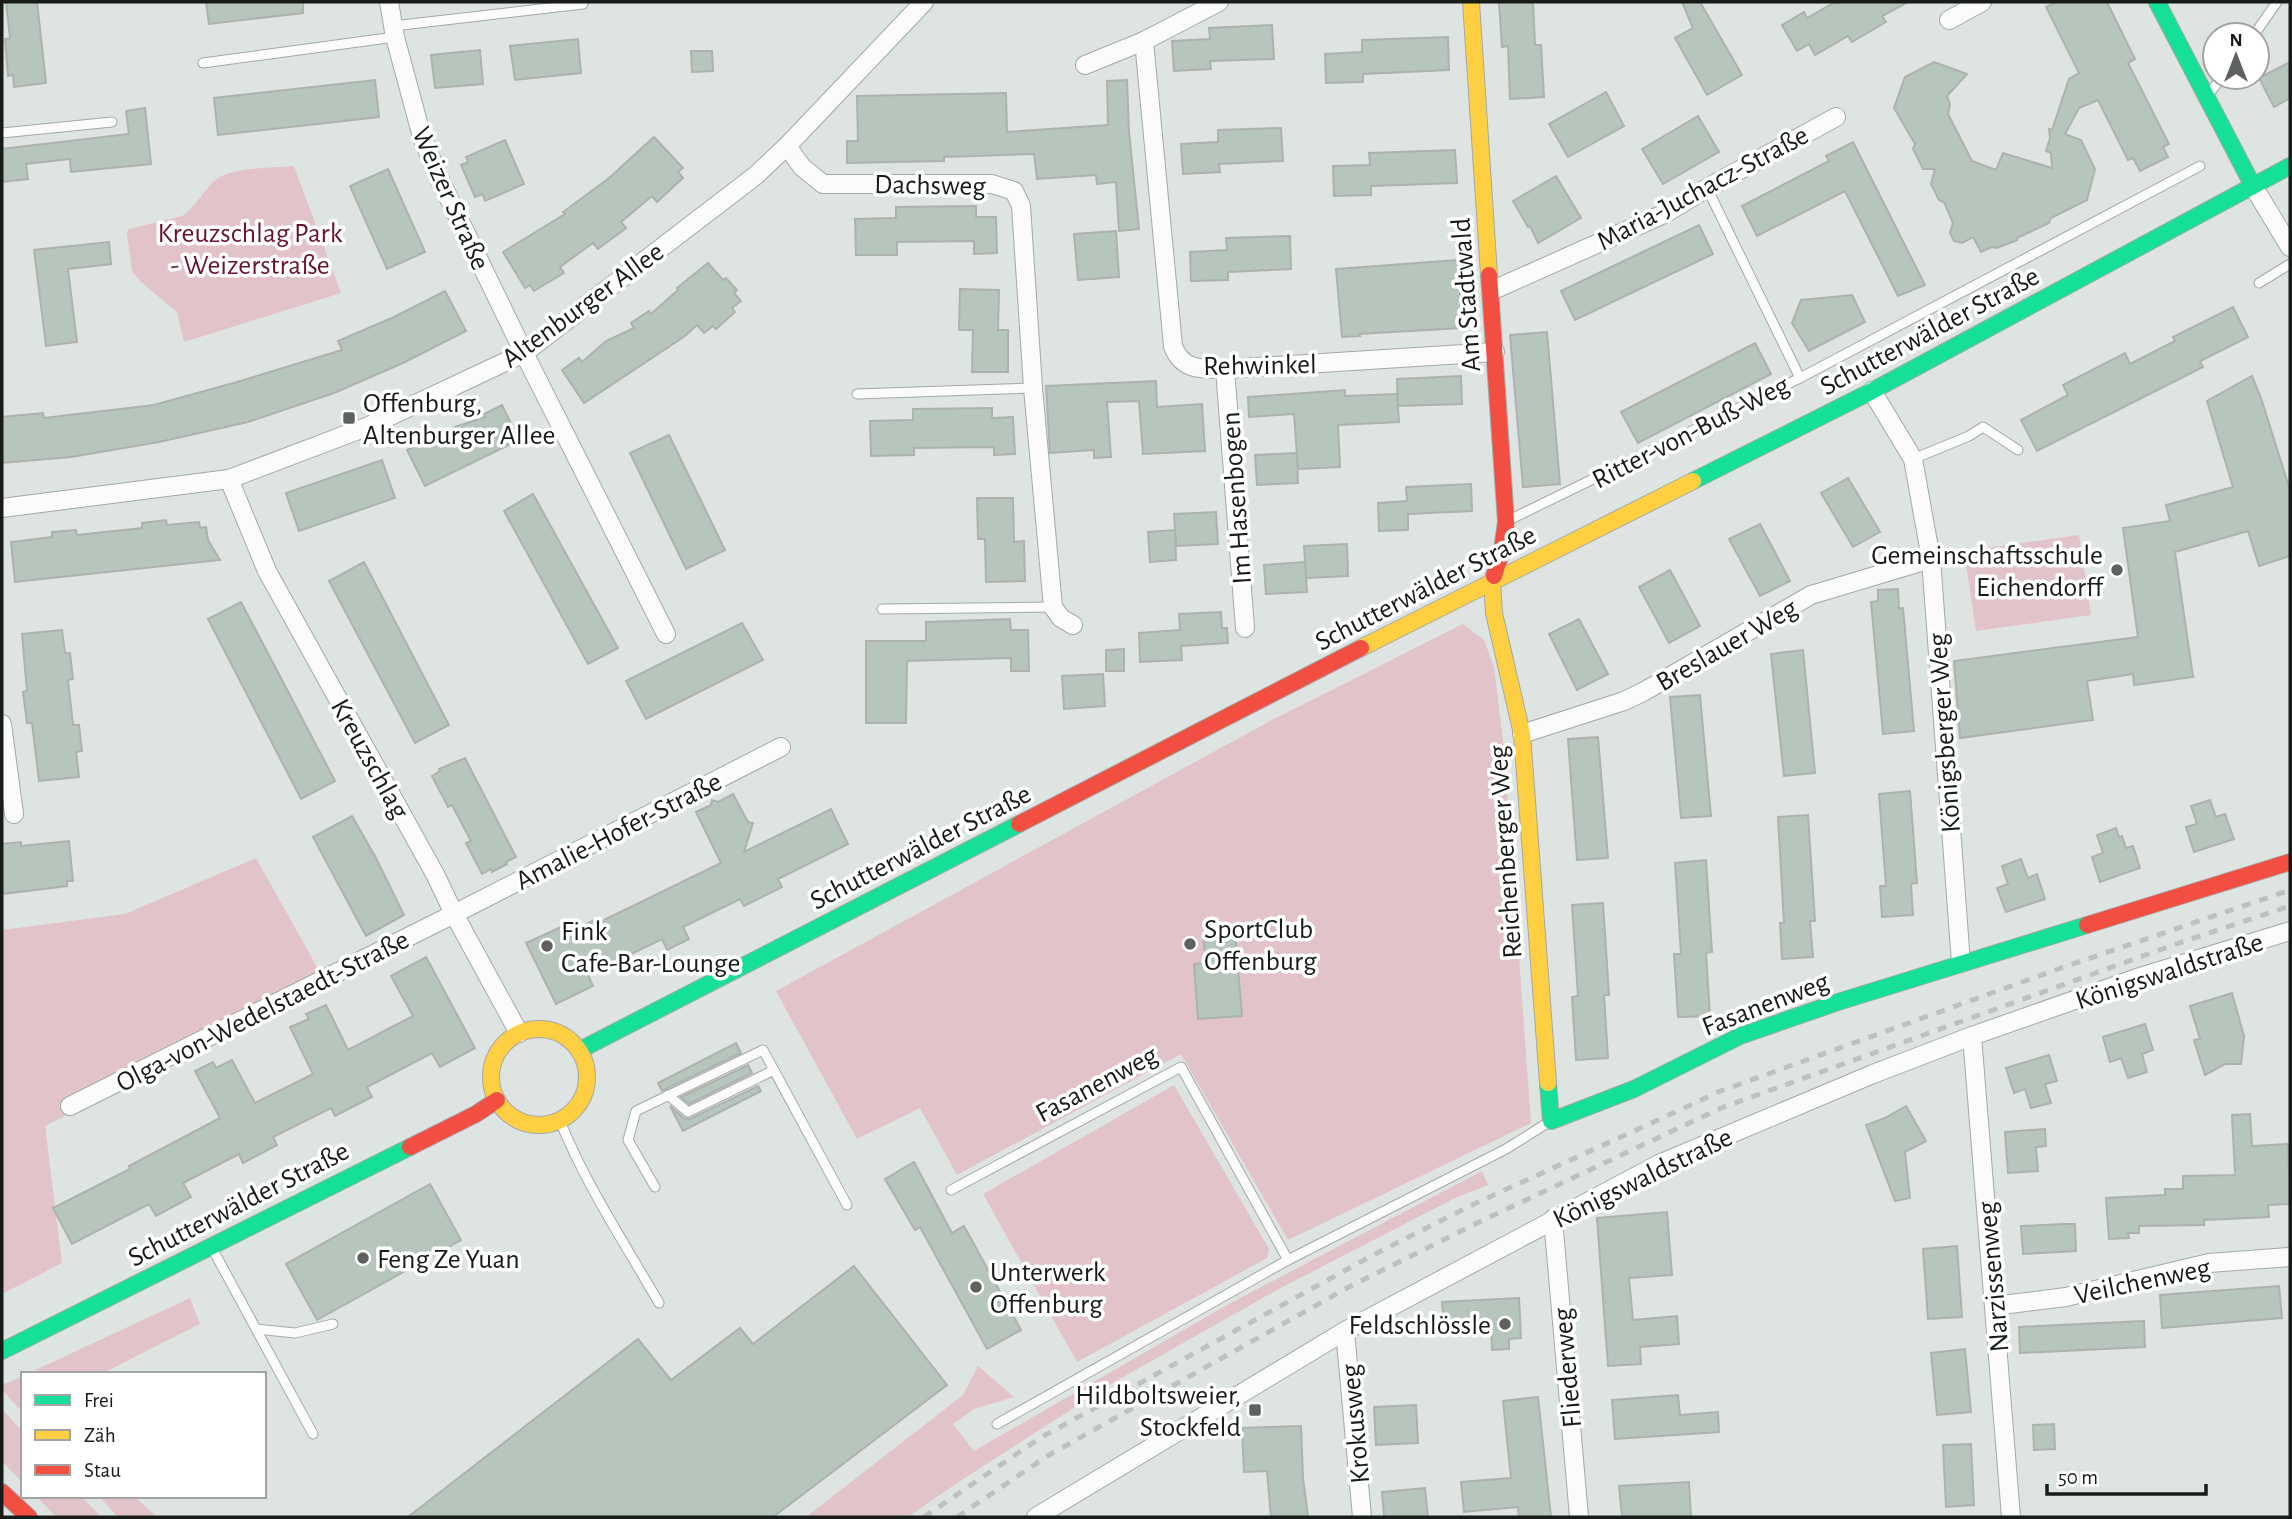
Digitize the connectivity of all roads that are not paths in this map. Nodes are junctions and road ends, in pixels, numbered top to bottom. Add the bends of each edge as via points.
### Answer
1 (389, 2) edge
2 (924, 2) edge
3 (1220, 2) edge
4 (1471, 2) edge
5 (1982, 2) edge
6 (2157, 2) edge
7 (2277, 2) edge
8 (583, 4) dead end
9 (1950, 20) dead end
10 (2264, 21) edge
11 (394, 32) junction
12 (1144, 41) junction
13 (203, 63) dead end
14 (1085, 65) dead end
15 (2212, 91) edge
16 (2207, 97) junction
17 (1836, 117) dead end
18 (112, 122) dead end
19 (2, 133) edge
20 (787, 146) junction
21 (2200, 166) dead end
22 (2290, 166) edge
23 (2253, 186) junction
24 (1706, 188) junction
25 (2290, 247) edge
26 (2290, 264) edge
27 (2259, 283) dead end
28 (1491, 291) junction
29 (1494, 352) junction
30 (524, 353) junction
31 (1225, 369) junction
32 (1800, 378) junction
33 (1033, 388) junction
34 (1872, 391) junction
35 (857, 394) dead end
36 (2018, 450) dead end
37 (1913, 459) junction
38 (229, 480) junction
39 (2, 508) edge
40 (1506, 522) junction
41 (1931, 559) junction
42 (1492, 583) junction
43 (1053, 607) junction
44 (882, 609) dead end
45 (1073, 625) dead end
46 (1245, 628) dead end
47 (666, 634) dead end
48 (2, 724) edge
49 (1522, 734) junction
50 (781, 747) dead end
51 (14, 814) dead end
52 (2290, 862) edge
53 (454, 914) junction
54 (2290, 931) edge
55 (1961, 963) junction
56 (519, 1033) junction
57 (1972, 1036) junction
58 (580, 1050) junction
59 (774, 1070) junction
60 (668, 1095) junction
61 (496, 1100) junction
62 (71, 1106) dead end
63 (559, 1121) junction
64 (1551, 1121) junction
65 (655, 1187) dead end
66 (951, 1190) dead end
67 (847, 1206) dead end
68 (1553, 1219) junction
69 (211, 1246) junction
70 (2290, 1257) edge
71 (1287, 1260) junction
72 (659, 1303) dead end
73 (1994, 1306) junction
74 (333, 1324) dead end
75 (256, 1329) junction
76 (1345, 1331) junction
77 (2, 1351) edge
78 (997, 1424) dead end
79 (313, 1434) dead end
80 (2, 1492) edge
81 (29, 1517) edge
82 (1036, 1517) edge
83 (1362, 1517) edge
84 (1579, 1517) edge
85 (2011, 1517) edge

1 - 11 street, Weizer Straße
2 - 20 street, Altenburger Allee
3 - 12 street
4 - 28 main road, Am Stadtwald
5 - 9 street
6 - 16 main road
7 - 10 lane
8 - 11 lane
11 - 13 lane
11 - 30 street, Weizer Straße via 422,136
12 - 14 street
12 - 31 street, Rehwinkel via 1173,346 1182,363
15 - 16 lane
16 - 23 main road
17 - 24 street, Maria-Juchacz-Straße
18 - 19 lane
20 - 30 street, Altenburger Allee via 755,176
20 - 33 street, Dachsweg via 802,167 823,184 992,184 1014,191 1021,206
21 - 32 lane
22 - 23 main road, Schutterwälder Straße
23 - 25 street
23 - 34 main road, Schutterwälder Straße
24 - 28 street, Maria-Juchacz-Straße via 1667,213
24 - 32 lane, Ritter-von-Buß-Weg
26 - 27 lane
28 - 29 main road, Am Stadtwald
29 - 31 street, Rehwinkel
29 - 40 main road, Am Stadtwald
30 - 38 street, Altenburger Allee via 369,426
30 - 47 street, Weizer Straße
31 - 46 street, Im Hasenbogen
32 - 40 lane, Ritter-von-Buß-Weg
33 - 35 lane
33 - 43 street, Dachsweg
34 - 37 street, Königsberger Weg
34 - 42 main road, Schutterwälder Straße
36 - 37 lane via 1983,428
37 - 41 street, Königsberger Weg
38 - 39 street, Altenburger Allee
38 - 53 street, Kreuzschlag via 267,571
40 - 42 main road, Am Stadtwald
41 - 49 street, Breslauer Weg via 1811,595 1643,692
41 - 55 street, Königsberger Weg
42 - 49 main road, Reichenberger Weg via 1494,613
42 - 58 main road, Schutterwälder Straße
43 - 44 lane
43 - 45 street
48 - 51 street
49 - 64 main road, Reichenberger Weg
50 - 53 street, Amalie-Hofer-Straße
52 - 55 main road, Fasanenweg
53 - 56 street, Kreuzschlag
53 - 62 street, Olga-von-Wedelstaedt-Straße
54 - 57 street, Königswaldstraße
55 - 64 main road, Fasanenweg via 1740,1036 1634,1089
56 - 58 main road via 550,1030
56 - 61 main road via 495,1057 491,1072
57 - 68 street, Königswaldstraße via 1659,1164
57 - 73 street, Narzissenweg
58 - 63 main road via 588,1082 583,1098
59 - 60 lane via 688,1112
59 - 60 lane via 763,1050
59 - 67 lane
60 - 65 lane via 636,1111 628,1140
61 - 63 main road via 511,1116 531,1125
61 - 69 main road, Schutterwälder Straße
63 - 72 lane
64 - 71 lane, Fasanenweg via 1506,1149
66 - 71 lane, Fasanenweg via 1181,1067
68 - 76 street, Königswaldstraße
68 - 84 street, Fliederweg
69 - 75 lane
69 - 77 main road, Schutterwälder Straße
70 - 73 street, Veilchenweg via 2209,1263 2066,1297
71 - 78 lane, Fasanenweg
73 - 85 street, Narzissenweg
74 - 75 lane via 295,1333
75 - 79 lane
76 - 82 street, Königswaldstraße
76 - 83 street, Krokusweg
80 - 81 main road

